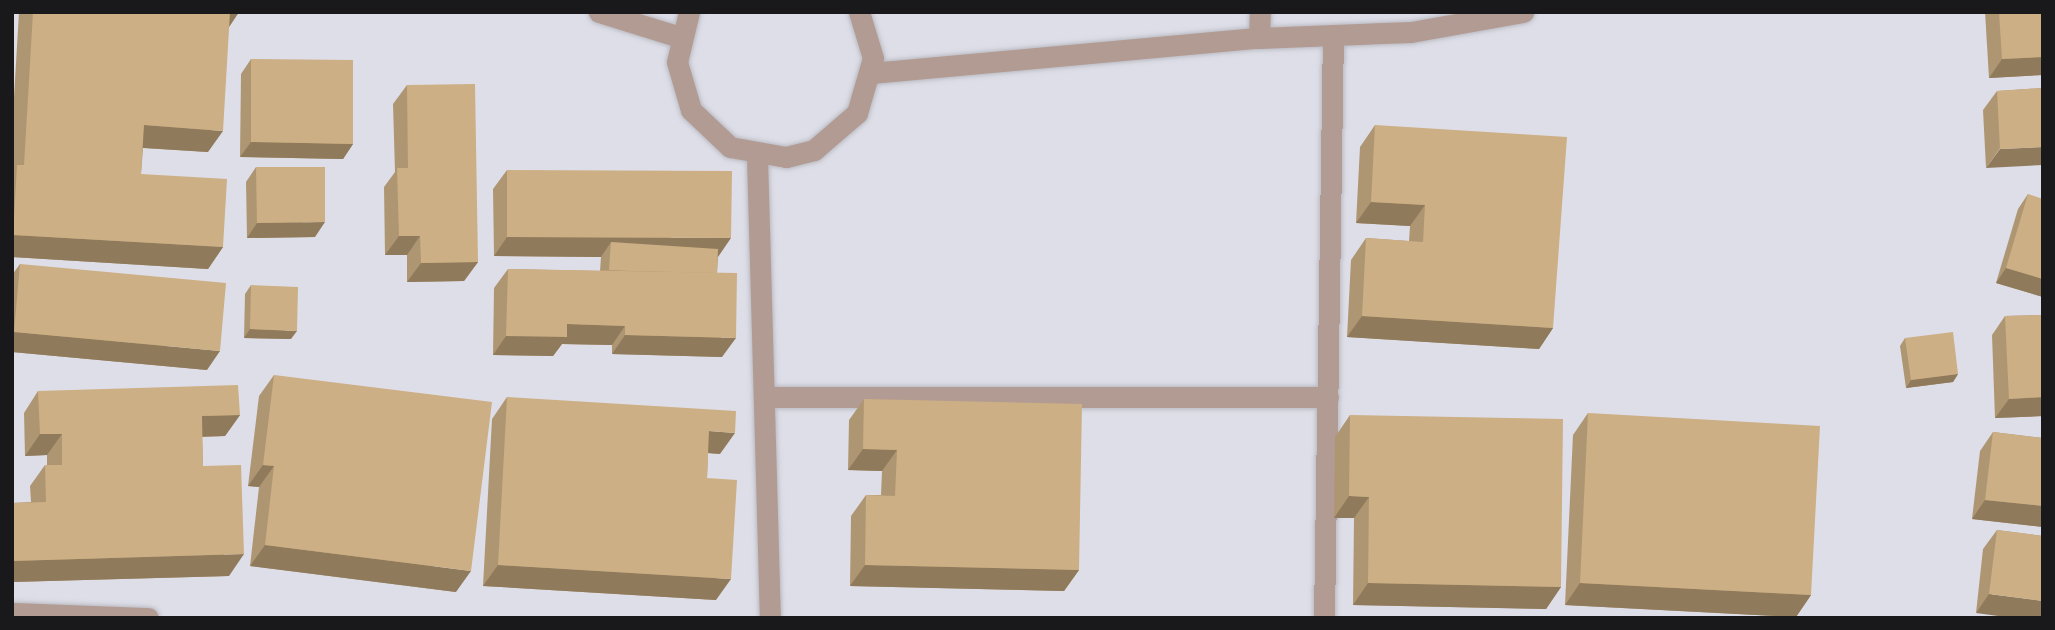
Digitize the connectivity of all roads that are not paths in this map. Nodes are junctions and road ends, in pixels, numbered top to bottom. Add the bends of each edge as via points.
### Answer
1 (599, 12) edge
2 (689, 12) edge
3 (859, 12) edge
4 (1260, 12) edge
5 (1523, 12) edge
6 (1333, 35) junction
7 (680, 37) junction
8 (1259, 38) junction
9 (871, 73) junction
10 (757, 156) junction
11 (764, 397) junction
12 (1328, 397) junction
13 (12, 613) edge
14 (148, 618) edge
15 (770, 618) edge
16 (1324, 618) edge

1 - 7 street
2 - 7 street
3 - 9 street via 867,30
4 - 8 street
5 - 6 street via 1411,33
6 - 8 street
6 - 12 street
7 - 10 street via 680,87 691,110 706,130
8 - 9 street
9 - 10 street via 857,113 838,135 814,150
10 - 11 street
11 - 12 street
11 - 15 street
12 - 16 street
13 - 14 street

